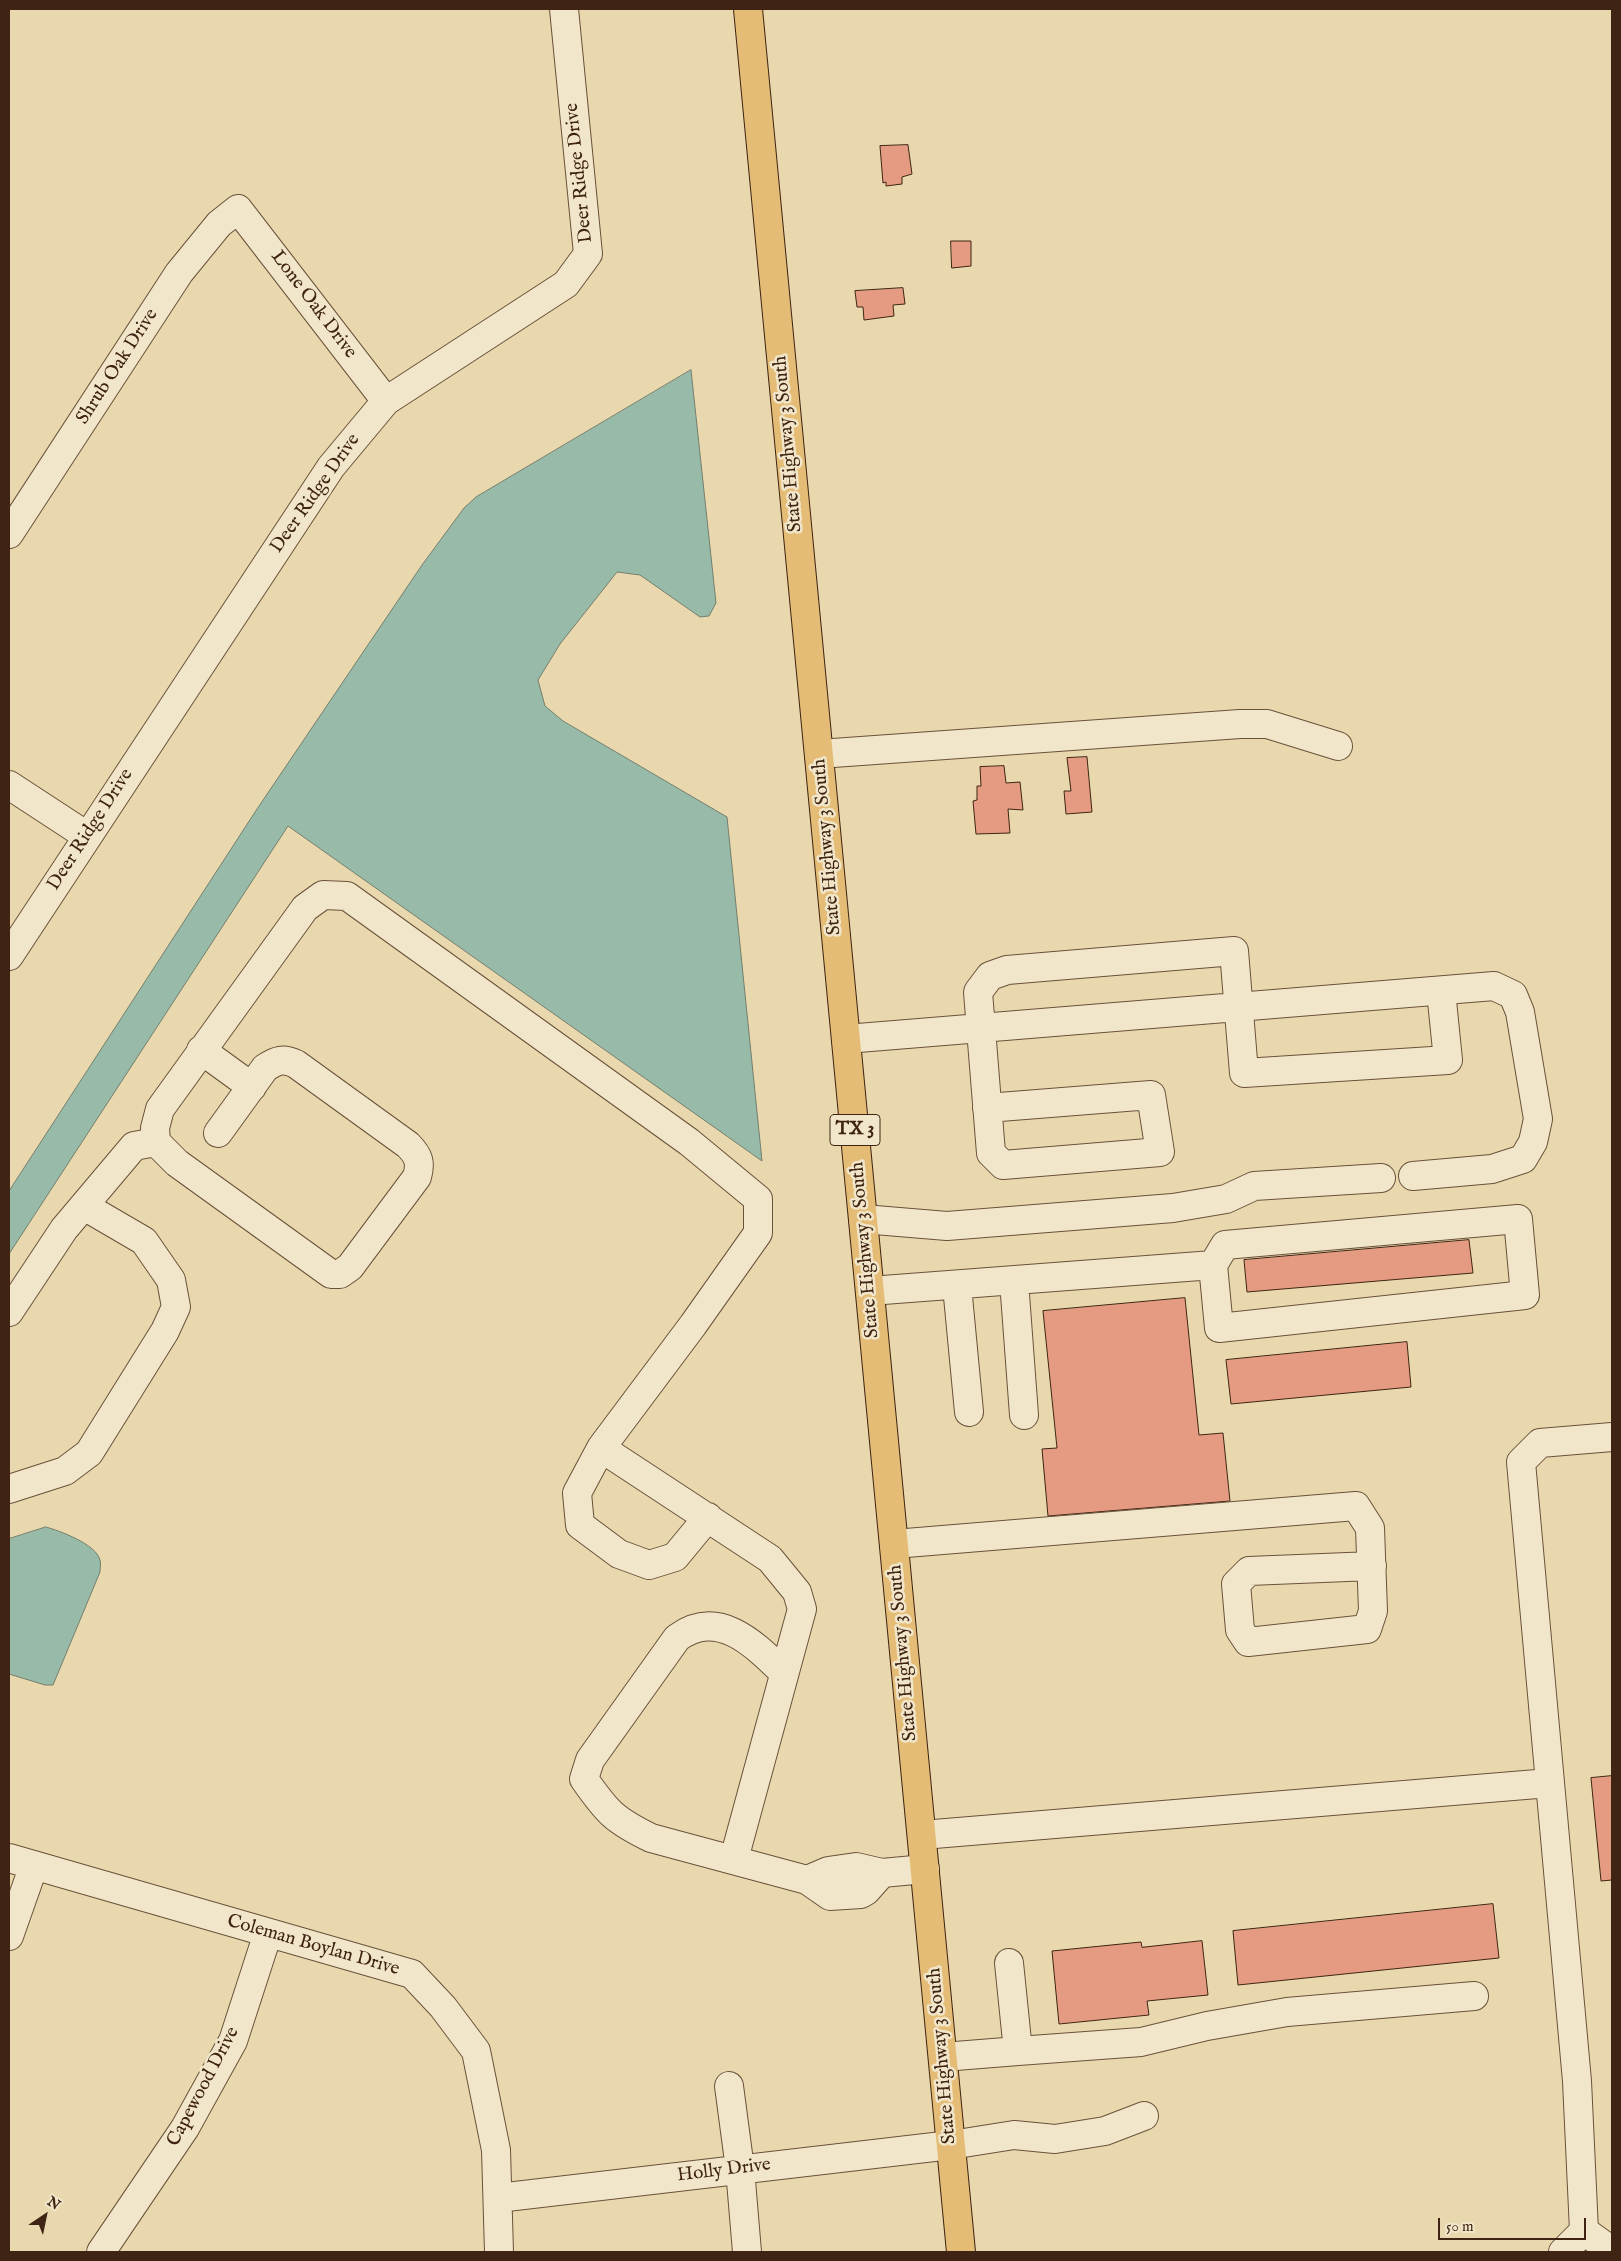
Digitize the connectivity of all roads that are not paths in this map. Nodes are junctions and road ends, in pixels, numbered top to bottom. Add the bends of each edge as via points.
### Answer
1 (564, 9) edge
2 (748, 9) edge
3 (238, 209) joint
4 (386, 401) junction
5 (9, 534) edge
6 (1338, 746) dead end
7 (819, 754) junction
8 (9, 785) edge
9 (87, 836) junction
10 (9, 956) edge
11 (1440, 991) junction
12 (1238, 1006) junction
13 (980, 1028) junction
14 (846, 1039) junction
15 (201, 1050) junction
16 (252, 1087) junction
17 (987, 1108) junction
18 (218, 1134) dead end
19 (156, 1142) junction
20 (1413, 1176) dead end
21 (1381, 1178) dead end
22 (84, 1206) junction
23 (863, 1219) junction
24 (1212, 1265) junction
25 (1014, 1281) junction
26 (957, 1286) junction
27 (870, 1291) junction
28 (9, 1312) edge
29 (969, 1412) dead end
30 (1024, 1415) dead end
31 (1612, 1437) edge
32 (601, 1448) junction
33 (9, 1489) edge
34 (708, 1517) junction
35 (894, 1544) junction
36 (1372, 1566) junction
37 (784, 1673) junction
38 (1549, 1783) junction
39 (922, 1835) junction
40 (734, 1859) junction
41 (21, 1862) edge
42 (925, 1870) junction
43 (268, 1933) junction
44 (9, 1936) edge
45 (1009, 1963) dead end
46 (1474, 1996) dead end
47 (1018, 2051) junction
48 (943, 2057) junction
49 (729, 2086) dead end
50 (1144, 2116) dead end
51 (951, 2145) junction
52 (740, 2170) junction
53 (498, 2198) junction
54 (1584, 2231) junction
55 (1612, 2251) edge
56 (102, 2252) edge
57 (499, 2252) edge
58 (747, 2252) edge
59 (961, 2252) edge
60 (1563, 2252) edge

1 - 4 street, Deer Ridge Drive via 588,254 566,284
2 - 7 main road, State Highway 3 South / TX 3
3 - 4 street, Lone Oak Drive
3 - 5 street, Shrub Oak Drive via 219,224 179,273
4 - 9 street, Deer Ridge Drive via 331,467
6 - 7 street via 1267,724 1240,724
7 - 14 main road, State Highway 3 South / TX 3
8 - 9 street
9 - 10 street, Deer Ridge Drive
11 - 12 street
11 - 12 street via 1448,1060 1244,1074
11 - 20 street via 1494,986 1513,995 1520,1012 1538,1119 1533,1142 1523,1159 1492,1169
12 - 13 street
12 - 13 street via 1234,951 1006,970 990,976 978,992
13 - 14 street
13 - 17 street
14 - 23 main road, State Highway 3 South / TX 3
15 - 16 street
15 - 19 street via 160,1109 154,1128
15 - 32 street via 304,908 323,895 347,896 690,1142 758,1200 758,1233
16 - 18 street
16 - 19 street via 265,1068 275,1061 286,1060 296,1064 416,1153 420,1165 418,1177 350,1266 340,1274 331,1274 177,1163
17 - 17 street via 991,1153 1003,1165 1160,1152 1151,1095
19 - 22 street via 134,1146
21 - 23 street via 1254,1186 1226,1199 1173,1208 966,1225
22 - 28 street
22 - 33 street via 144,1241 171,1280 176,1307 165,1331 89,1453 65,1471
23 - 27 main road, State Highway 3 South / TX 3
24 - 24 street via 1219,1328 1524,1295 1518,1219 1225,1244
24 - 25 street
25 - 26 street
25 - 30 street
26 - 27 street
26 - 29 street
27 - 35 main road, State Highway 3 South / TX 3
31 - 38 street via 1540,1442 1521,1462
32 - 34 street
32 - 34 street via 577,1493 580,1525 619,1554 649,1565 675,1557
34 - 37 street via 770,1559 797,1592 802,1609
35 - 36 street via 1356,1506 1370,1528
35 - 39 main road, State Highway 3 South / TX 3
36 - 36 street via 1373,1611 1367,1630 1248,1642 1240,1630 1236,1584 1249,1571
37 - 40 street
37 - 40 street via 739,1634 718,1626 687,1630 677,1638 590,1760 584,1779 608,1812 628,1827 651,1838
38 - 39 street
38 - 54 street via 1577,2081
39 - 42 main road, State Highway 3 South / TX 3
40 - 42 street via 807,1880 828,1871 856,1867 882,1874
41 - 43 street, Coleman Boylan Drive
41 - 44 street
42 - 48 main road, State Highway 3 South / TX 3
43 - 53 street, Coleman Boylan Drive via 412,1974 443,2007 476,2051 496,2150
43 - 56 street, Capewood Drive via 233,2041 185,2128
45 - 47 street
46 - 47 street via 1287,2012 1141,2042
47 - 48 street
48 - 51 main road, State Highway 3 South / TX 3
49 - 52 street
50 - 51 street, Holly Drive via 1105,2130 1055,2139 1014,2135
51 - 52 street, Holly Drive
51 - 59 main road, State Highway 3 South / TX 3
52 - 53 street, Holly Drive
52 - 58 street
53 - 57 street, Coleman Boylan Drive
54 - 55 street
54 - 60 street

